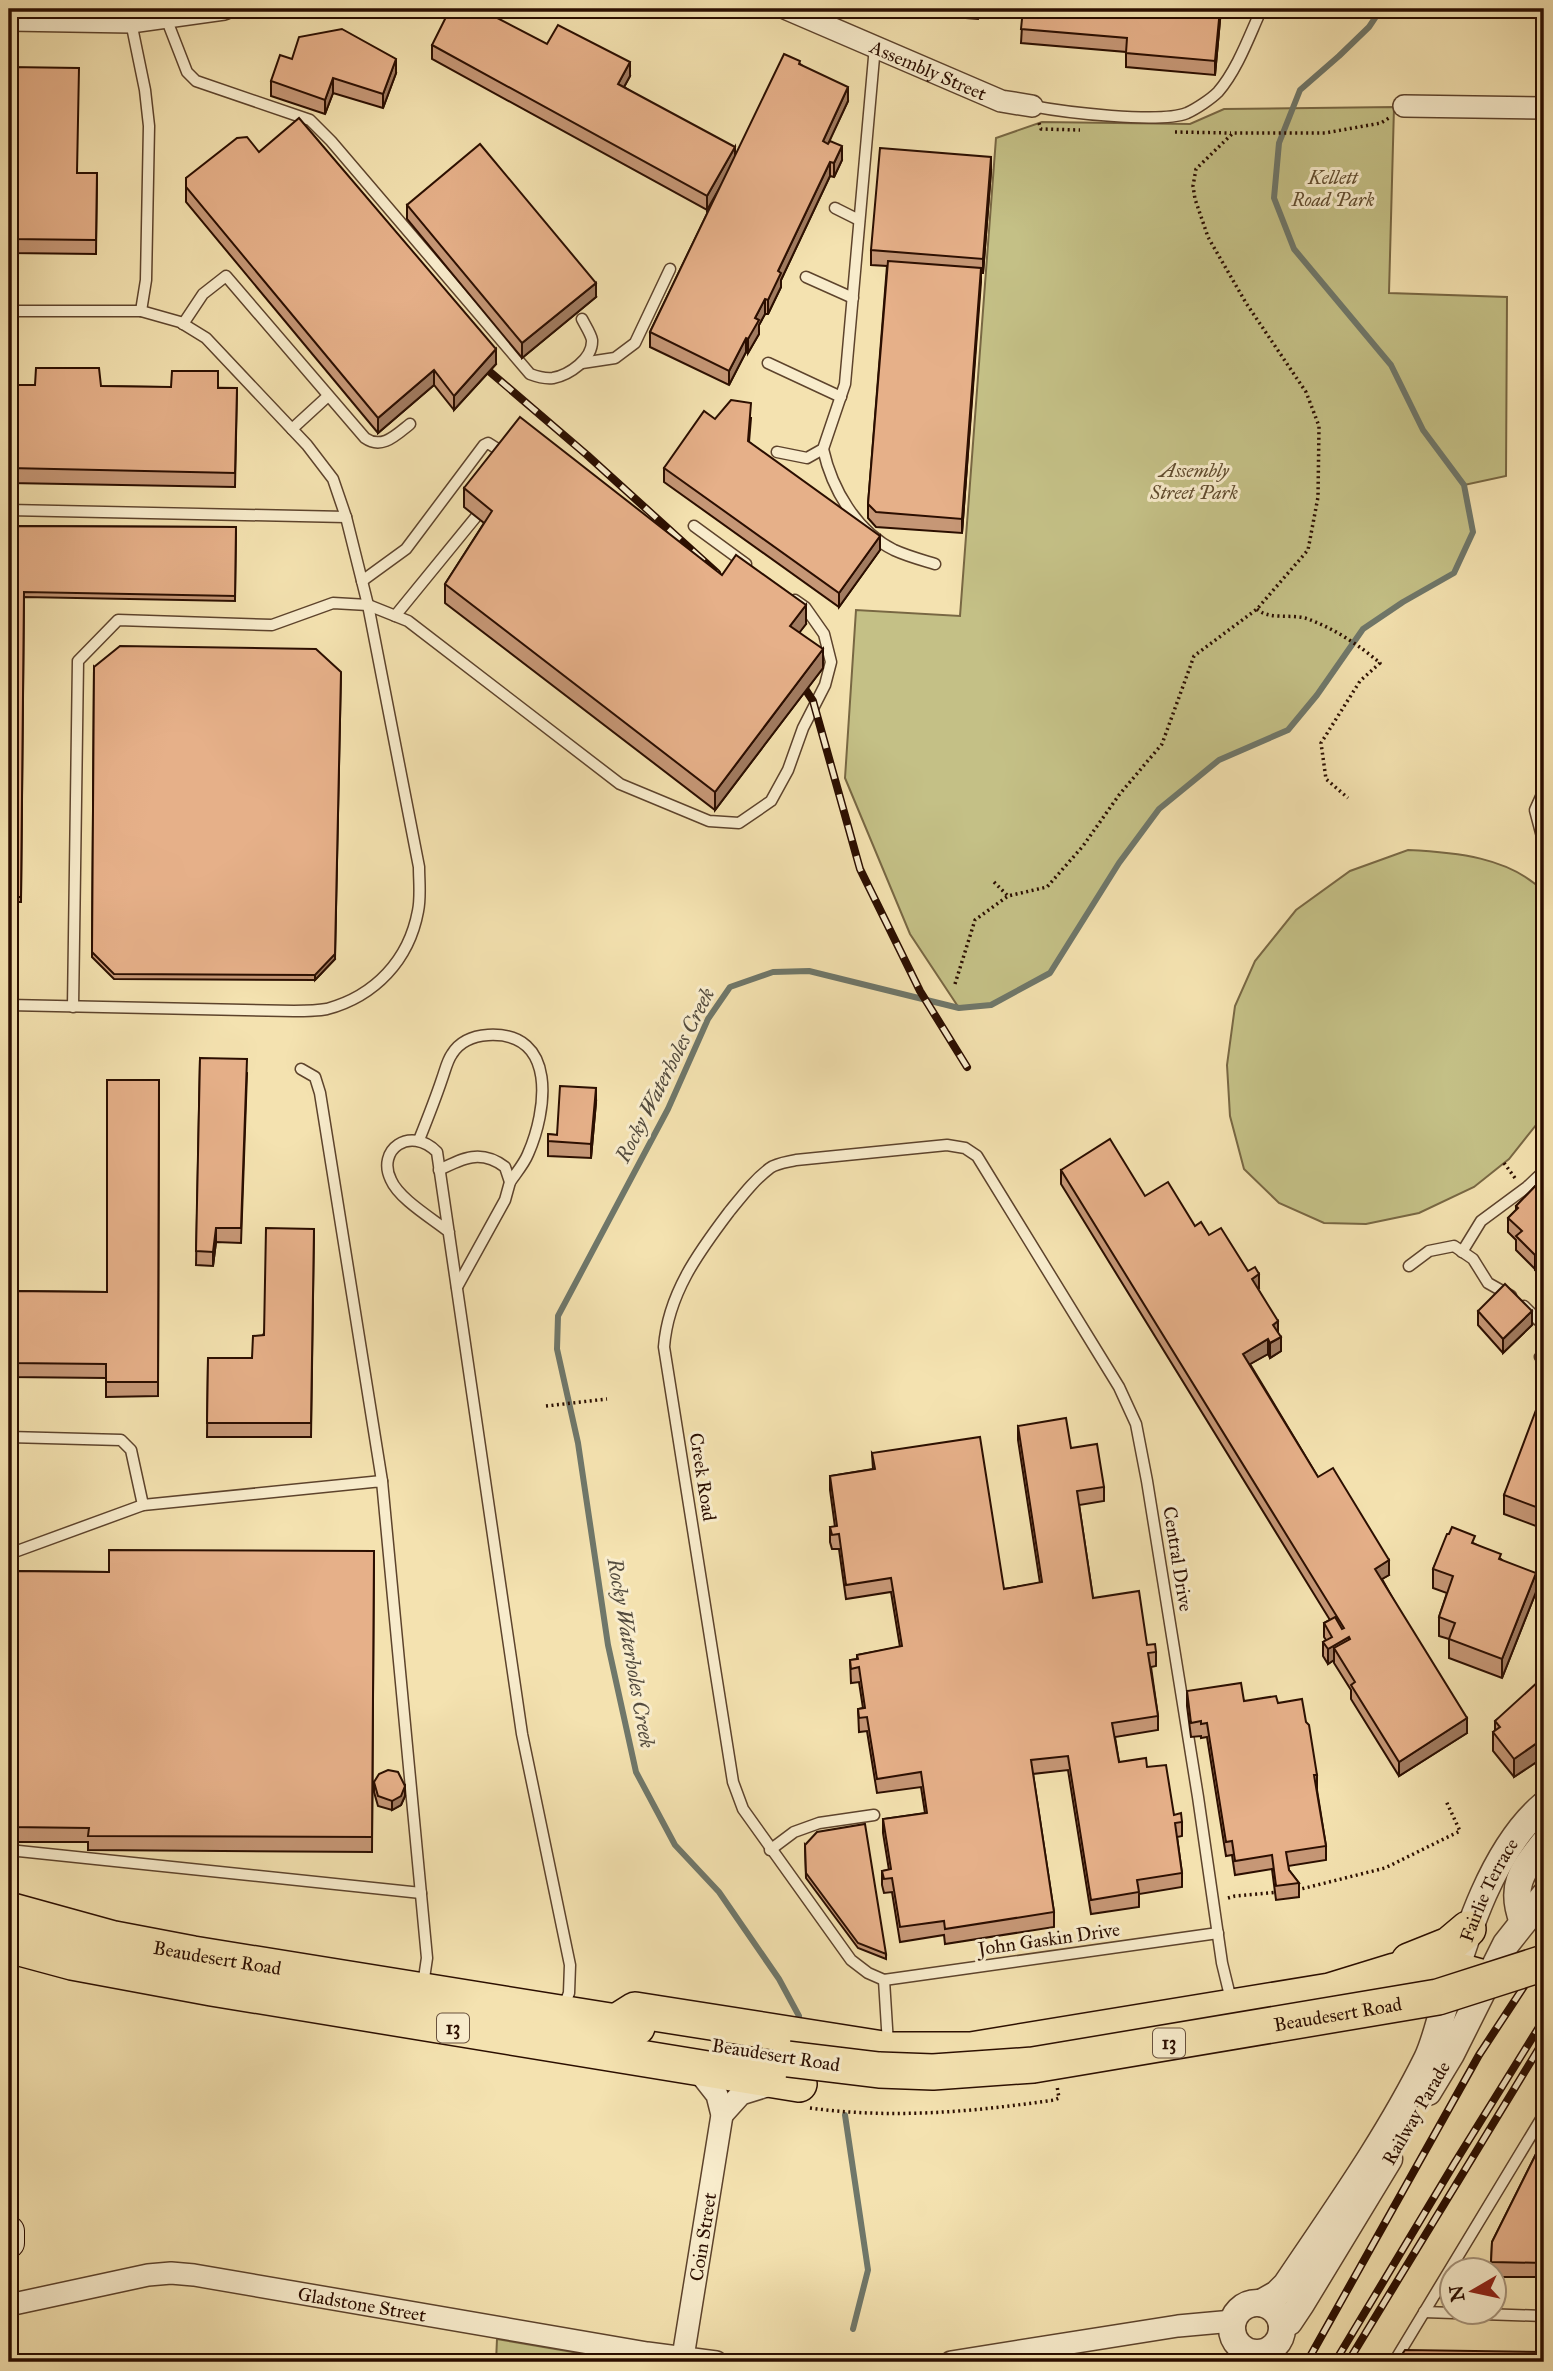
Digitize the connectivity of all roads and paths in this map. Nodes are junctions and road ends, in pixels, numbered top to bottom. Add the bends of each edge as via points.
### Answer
1 (224, 9) edge
2 (787, 9) edge
3 (1260, 9) edge
4 (166, 18) junction
5 (9, 20) edge
6 (131, 22) junction
7 (875, 46) junction
8 (1032, 106) joint
9 (1404, 106) joint
10 (1544, 108) edge
11 (835, 208) dead end
12 (859, 220) junction
13 (670, 269) dead end
14 (806, 277) dead end
15 (853, 298) junction
16 (9, 311) edge
17 (141, 311) junction
18 (582, 319) dead end
19 (183, 324) junction
20 (582, 363) junction
21 (768, 363) dead end
22 (328, 396) junction
23 (841, 397) junction
24 (410, 424) dead end
25 (292, 429) junction
26 (823, 449) junction
27 (777, 452) dead end
28 (514, 464) edge
29 (488, 502) edge
30 (9, 510) edge
31 (346, 517) junction
32 (694, 526) dead end
33 (935, 564) dead end
34 (761, 575) edge
35 (362, 582) junction
36 (783, 591) edge
37 (368, 605) junction
38 (1258, 609) junction
39 (394, 616) junction
40 (1544, 790) edge
41 (1348, 798) dead end
42 (1544, 844) edge
43 (994, 882) dead end
44 (1008, 896) junction
45 (956, 984) dead end
46 (9, 1005) edge
47 (73, 1007) junction
48 (302, 1069) dead end
49 (419, 1140) junction
50 (977, 1156) joint
51 (1504, 1163) dead end
52 (439, 1170) junction
53 (1544, 1171) edge
54 (510, 1182) junction
55 (1519, 1183) dead end
56 (449, 1232) junction
57 (1462, 1252) junction
58 (1409, 1266) dead end
59 (457, 1287) junction
60 (1544, 1326) edge
61 (1544, 1353) edge
62 (1544, 1362) edge
63 (607, 1399) dead end
64 (546, 1406) dead end
65 (9, 1437) edge
66 (382, 1481) junction
67 (143, 1505) junction
68 (9, 1554) edge
69 (1446, 1801) dead end
70 (1544, 1805) edge
71 (874, 1815) dead end
72 (1507, 1849) junction
73 (9, 1850) edge
74 (770, 1850) junction
75 (1541, 1851) edge
76 (1296, 1890) edge
77 (1284, 1891) edge
78 (421, 1893) junction
79 (1544, 1896) edge
80 (1225, 1899) dead end
81 (9, 1910) edge
82 (1523, 1922) junction
83 (1468, 1929) junction
84 (1218, 1933) junction
85 (9, 1945) edge
86 (1544, 1963) edge
87 (1395, 1971) junction
88 (1465, 1978) junction
89 (884, 1980) junction
90 (1544, 1985) edge
91 (422, 1991) junction
92 (1232, 2007) junction
93 (560, 2014) junction
94 (616, 2021) junction
95 (889, 2050) junction
96 (695, 2067) junction
97 (790, 2075) junction
98 (1544, 2114) edge
99 (722, 2115) junction
100 (9, 2231) edge
101 (9, 2244) edge
102 (1261, 2303) junction
103 (9, 2305) edge
104 (1424, 2312) junction
105 (1544, 2316) edge
106 (1233, 2320) junction
107 (1282, 2326) junction
108 (683, 2357) junction
109 (1253, 2358) edge
110 (716, 2362) edge
111 (951, 2362) edge
112 (1394, 2362) edge

1 - 4 street
2 - 7 street, Assembly Street
3 - 8 lane via 1236,65 1217,93 1186,113 1142,116
4 - 6 street
4 - 20 lane via 187,72 196,81 310,120 530,374 555,378
5 - 6 street
6 - 17 lane via 149,126 146,280
7 - 8 street, Assembly Street via 1001,101
7 - 12 lane
9 - 10 street
9 - 38 path via 1381,123 1325,133 1233,134 1196,169 1193,186 1208,237 1246,303 1307,392 1319,425 1318,497 1308,550
11 - 12 lane
12 - 15 lane
13 - 20 lane via 635,343 615,358
14 - 15 lane
15 - 23 lane
16 - 17 lane
17 - 19 lane
18 - 20 lane via 592,339
19 - 22 lane via 203,294 226,276
19 - 25 lane via 206,338
21 - 23 lane
22 - 24 lane via 373,444 391,439
22 - 25 lane
23 - 26 lane
25 - 31 lane via 333,479
26 - 27 lane via 807,458
26 - 33 lane via 843,500 863,527 896,551
28 - 35 lane via 493,444 484,445 406,548
29 - 39 lane
30 - 31 lane
31 - 35 lane
32 - 34 lane
35 - 37 lane
36 - 39 lane via 805,607 824,634 831,662 825,685 771,801 739,823 709,821 620,784 408,621
37 - 39 lane
37 - 47 lane via 333,603 272,625 118,620 78,661
37 - 47 lane via 419,867 419,910 409,943 389,974 358,996 326,1009
38 - 41 path via 1264,615 1302,617 1322,625 1380,663 1360,681 1321,743 1326,779
38 - 44 path via 1194,656 1162,744 1083,846 1047,887
40 - 42 lane via 1535,810
43 - 44 path
44 - 45 path via 975,920
46 - 47 lane
48 - 66 lane via 315,1077 320,1093
49 - 52 lane via 437,1152
49 - 54 lane via 452,1054 467,1039 502,1034 518,1039 539,1065 544,1087 540,1121 527,1157
49 - 56 lane via 400,1143 390,1154 390,1180
50 - 74 lane, Creek Road via 947,1145 772,1166 716,1229 684,1277 671,1307 664,1347 733,1782 743,1809
50 - 84 lane, Central Drive via 1119,1387 1136,1424
51 - 55 path
52 - 54 lane via 465,1157 485,1157 505,1167
52 - 56 lane
53 - 57 lane via 1481,1221
54 - 59 lane via 505,1200
56 - 59 lane
57 - 58 lane via 1454,1246 1429,1251
57 - 60 lane via 1473,1259 1488,1283 1519,1301
59 - 93 lane via 522,1734 569,1965 569,1993
61 - 62 lane via 1540,1357
63 - 64 path
65 - 67 lane via 121,1440 131,1450
66 - 67 lane
66 - 78 lane
67 - 68 lane
69 - 76 path via 1460,1831 1385,1868
70 - 72 street, Fairlie Terrace
71 - 74 lane via 819,1823 794,1832
72 - 75 street
72 - 83 street, Fairlie Terrace
73 - 78 lane
74 - 89 lane, Creek Road via 851,1960
75 - 82 street, Fairlie Terrace via 1516,1888
77 - 80 path
78 - 91 lane via 427,1958
79 - 82 street, Railway Parade
81 - 91 highway, Beaudesert Road / 13 via 114,1939
82 - 88 street, Railway Parade via 1506,1944
83 - 87 highway via 1449,1945 1405,1962
83 - 88 street, Fairlie Terrace
84 - 89 lane, John Gaskin Drive
84 - 92 lane, Central Drive
85 - 96 highway, Beaudesert Road / 13 via 72,1962 212,1988
86 - 97 highway, Beaudesert Road / 13, bridge via 1438,1997 1033,2065
87 - 88 highway via 1429,1966
87 - 92 highway via 1330,1992
88 - 92 highway via 1247,2016
88 - 102 street, Railway Parade via 1429,2056 1349,2192 1286,2285
88 - 107 street, Railway Parade via 1451,2054 1362,2207 1289,2322
89 - 95 lane
90 - 97 highway, Beaudesert Road / 13 via 1459,2012 1360,2035 1053,2085 950,2094 893,2093
91 - 93 highway, Beaudesert Road / 13
92 - 95 highway via 971,2050
93 - 94 highway, Beaudesert Road / 13
94 - 95 highway via 635,2010
94 - 97 highway, Beaudesert Road / 13
96 - 97 highway, Beaudesert Road / 13
96 - 99 street via 717,2095
97 - 99 street via 741,2094
98 - 104 lane
99 - 108 street, Coin Street
100 - 101 main road
102 - 106 street via 1247,2305
102 - 107 street via 1275,2311
103 - 108 street, Gladstone Street via 171,2273
104 - 105 lane
104 - 112 lane
106 - 109 street via 1236,2342
106 - 111 street
107 - 109 street via 1274,2346
108 - 110 street, Gladstone Street

